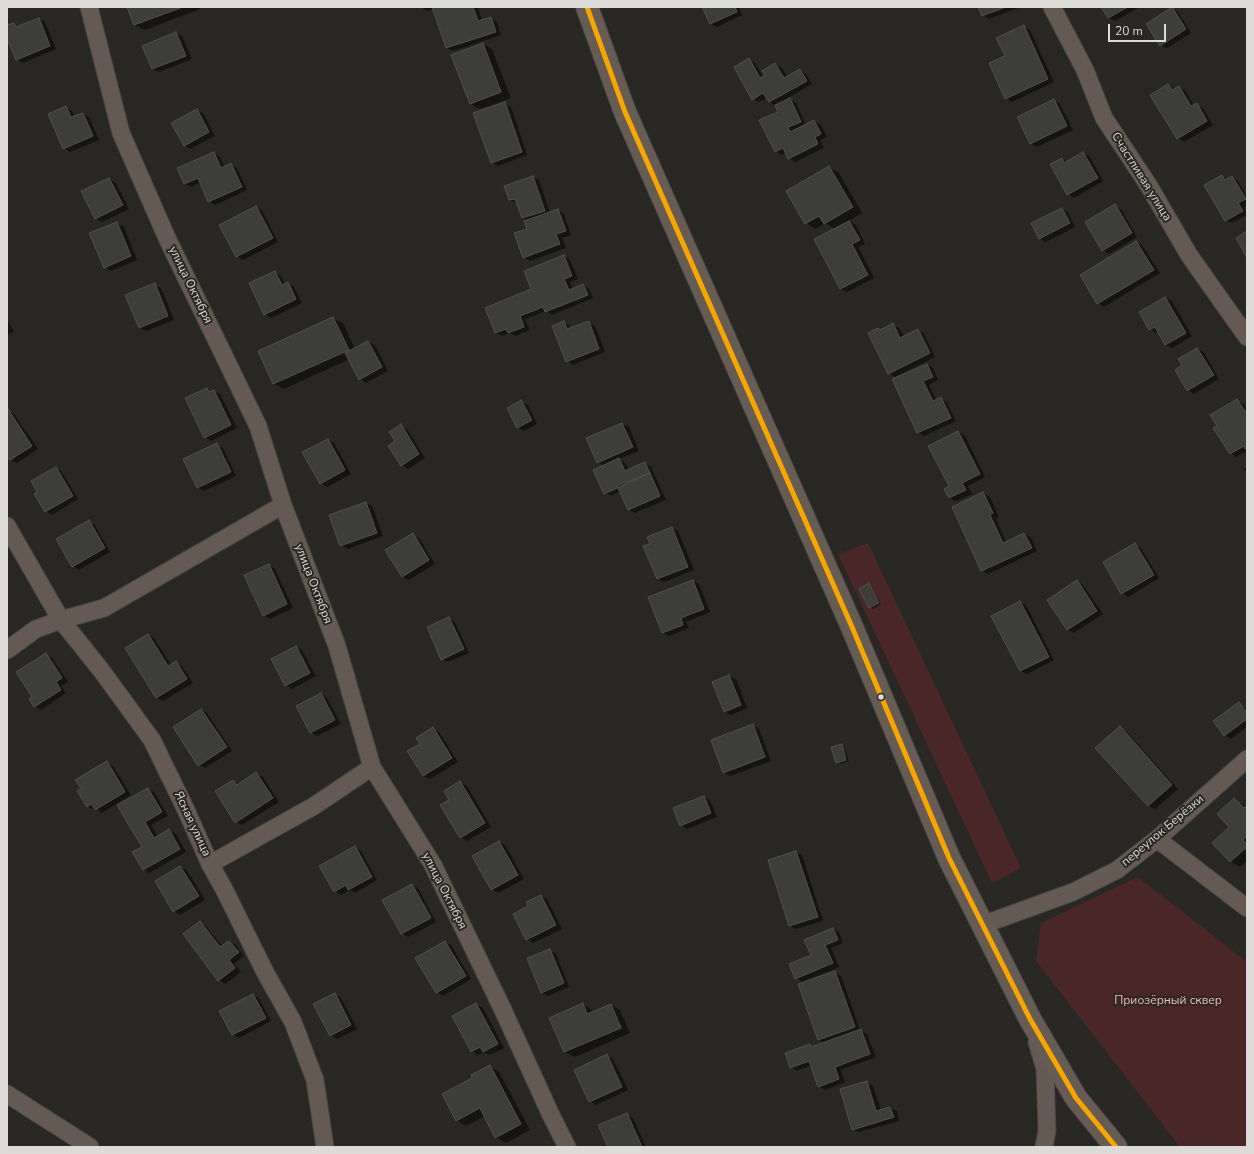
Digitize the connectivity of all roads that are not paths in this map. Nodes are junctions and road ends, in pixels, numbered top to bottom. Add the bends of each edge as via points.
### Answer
1 (89, 7) edge
2 (587, 7) edge
3 (1052, 7) edge
4 (1247, 337) edge
5 (283, 505) junction
6 (7, 526) edge
7 (60, 620) junction
8 (7, 650) edge
9 (1247, 759) edge
10 (372, 767) junction
11 (1157, 839) junction
12 (210, 864) junction
13 (1247, 908) edge
14 (982, 925) junction
15 (1030, 1019) junction
16 (7, 1094) edge
17 (90, 1147) edge
18 (325, 1147) edge
19 (568, 1147) edge
20 (1044, 1147) edge
21 (1116, 1147) edge

1 - 5 street, улица Октября via 121,133 167,238 258,426
2 - 14 main road via 625,112 848,620 948,858
3 - 4 street, Счастливая улица via 1085,70 1104,118 1189,256
5 - 7 street via 104,608
5 - 10 street, улица Октября via 337,646
6 - 7 street, Ясная улица
7 - 8 street via 36,629
7 - 12 street, Ясная улица via 101,670 152,740
9 - 11 street, переулок Берёзки
10 - 12 street via 314,806
10 - 19 street, улица Октября via 433,865
11 - 13 street
11 - 14 street, переулок Берёзки via 1117,870 1073,892
12 - 18 street, Ясная улица via 293,1022 315,1080
14 - 15 main road
15 - 20 street via 1045,1069 1047,1131
15 - 21 main road via 1076,1098
16 - 17 street

